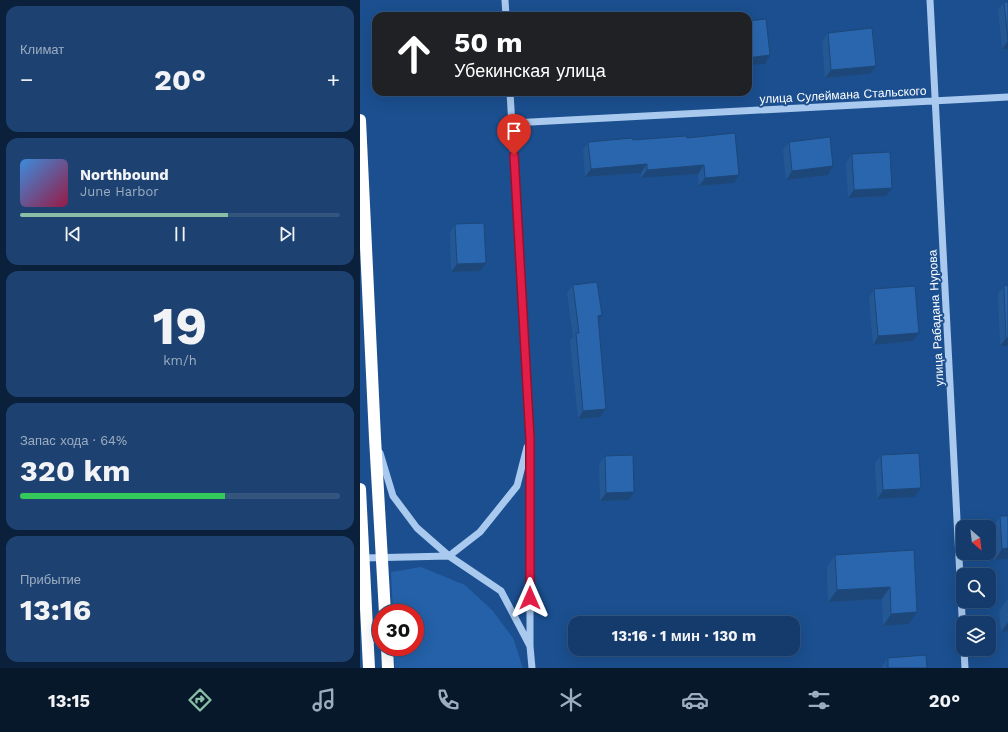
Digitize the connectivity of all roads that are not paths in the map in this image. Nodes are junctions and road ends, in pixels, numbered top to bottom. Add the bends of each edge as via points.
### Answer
1 (505, 0) edge
2 (930, 0) edge
3 (506, 12) edge
4 (510, 96) edge
5 (1008, 97) edge
6 (935, 101) junction
7 (360, 120) edge
8 (512, 123) junction
9 (375, 438) junction
10 (530, 439) junction
11 (360, 489) edge
12 (449, 556) junction
13 (382, 558) junction
14 (362, 559) edge
15 (385, 604) edge
16 (962, 616) edge
17 (530, 646) junction
18 (387, 656) edge
19 (964, 656) edge
20 (369, 668) edge
21 (388, 668) edge
22 (532, 668) edge
23 (965, 668) edge

1 - 3 street
2 - 6 street, улица Рабадана Нурова
4 - 8 street
5 - 6 street, улица Сулеймана Стальского
6 - 8 street, улица Сулеймана Стальского
6 - 16 street, улица Рабадана Нурова
7 - 9 highway
8 - 10 street
9 - 12 street via 393,496 417,528
9 - 13 highway
10 - 12 street via 517,486 480,532
10 - 17 street
11 - 14 highway
12 - 13 street
12 - 17 street via 501,591
13 - 14 street
13 - 15 highway
14 - 20 highway
17 - 22 street
18 - 21 highway
19 - 23 street

